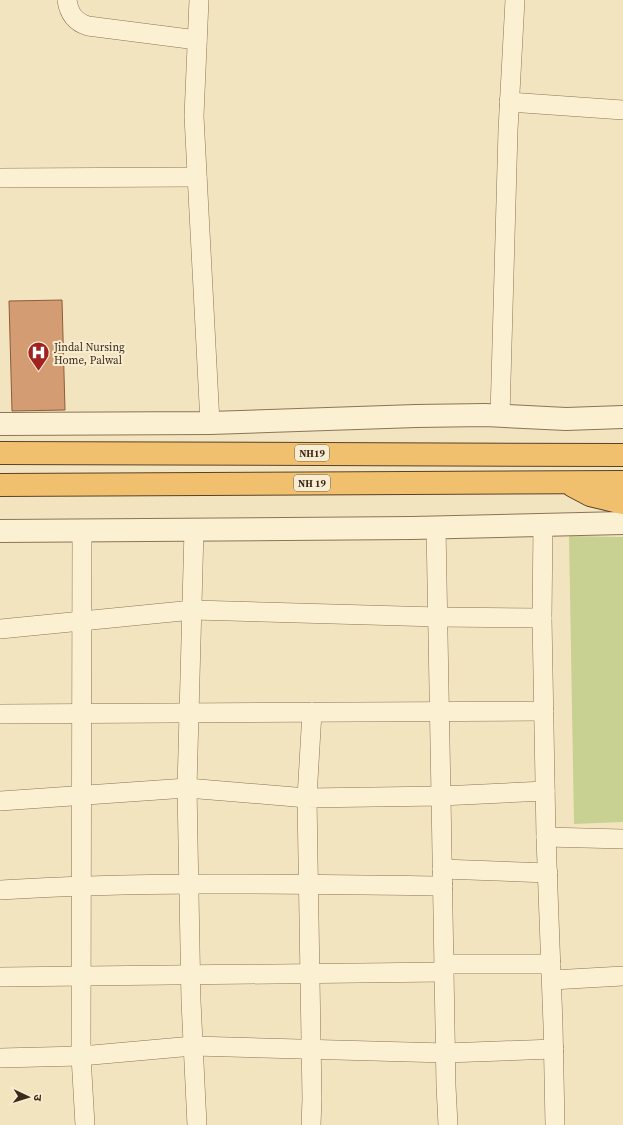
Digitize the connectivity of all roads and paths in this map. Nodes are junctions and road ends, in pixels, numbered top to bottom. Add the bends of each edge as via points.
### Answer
1 (67, 0) edge
2 (199, 0) edge
3 (515, 0) edge
4 (197, 40) junction
5 (509, 102) junction
6 (623, 110) edge
7 (197, 177) junction
8 (0, 178) edge
9 (500, 416) junction
10 (623, 417) edge
11 (210, 422) junction
12 (0, 424) edge
13 (0, 453) edge
14 (623, 455) edge
15 (566, 481) junction
16 (623, 482) edge
17 (0, 485) edge
18 (623, 503) edge
19 (623, 523) edge
20 (543, 525) junction
21 (436, 527) junction
22 (194, 530) junction
23 (0, 531) edge
24 (82, 531) junction
25 (193, 610) junction
26 (438, 617) junction
27 (542, 618) junction
28 (81, 622) junction
29 (0, 629) edge
30 (544, 711) junction
31 (190, 712) junction
32 (312, 712) junction
33 (441, 712) junction
34 (81, 713) junction
35 (0, 714) edge
36 (187, 788) junction
37 (545, 791) junction
38 (81, 796) junction
39 (441, 796) junction
40 (307, 798) junction
41 (0, 801) edge
42 (546, 837) junction
43 (623, 839) edge
44 (548, 873) junction
45 (442, 877) junction
46 (190, 884) junction
47 (308, 884) junction
48 (81, 885) junction
49 (0, 890) edge
50 (444, 968) junction
51 (551, 972) junction
52 (310, 974) junction
53 (191, 975) junction
54 (81, 976) junction
55 (623, 976) edge
56 (0, 977) edge
57 (193, 1046) junction
58 (554, 1049) junction
59 (311, 1050) junction
60 (446, 1053) junction
61 (81, 1056) junction
62 (0, 1058) edge
63 (85, 1125) edge
64 (197, 1125) edge
65 (311, 1125) edge
66 (448, 1125) edge
67 (555, 1125) edge

1 - 4 street via 72,16 78,23
2 - 4 street
3 - 5 street
4 - 7 street via 194,116
5 - 6 street
5 - 9 street
7 - 8 street
7 - 11 street
9 - 10 street via 566,419
9 - 11 street
11 - 12 street
13 - 14 highway, NH19
15 - 16 highway, NH 19
15 - 17 highway, NH 19
15 - 18 highway via 590,495
19 - 20 street
20 - 21 street
20 - 27 street
21 - 22 street
21 - 26 street
22 - 24 street
22 - 25 street
23 - 24 street
24 - 28 street
25 - 26 street
25 - 28 street
25 - 31 street
26 - 27 street
26 - 33 street
27 - 30 street
28 - 29 street
28 - 34 street
30 - 33 street
30 - 37 street
31 - 32 street
31 - 34 street
31 - 36 street
32 - 33 street
32 - 40 street
33 - 39 street
34 - 35 street
34 - 38 street
36 - 38 street
36 - 40 street
36 - 46 street
37 - 39 street
37 - 42 street
38 - 41 street
38 - 48 street
39 - 40 street
39 - 45 street
40 - 47 street
42 - 43 street
42 - 44 street
44 - 45 street
44 - 51 street
45 - 47 street
45 - 50 street
46 - 47 street
46 - 48 street
46 - 53 street
47 - 52 street
48 - 49 street
48 - 54 street
50 - 51 street
50 - 52 street
50 - 60 street
51 - 55 street
51 - 58 street
52 - 53 street
52 - 59 street
53 - 54 street
53 - 57 street
54 - 56 street
54 - 61 street
57 - 59 street
57 - 61 street
57 - 64 street
58 - 60 street
58 - 67 street
59 - 60 street
59 - 65 street
60 - 66 street
61 - 62 street
61 - 63 street

